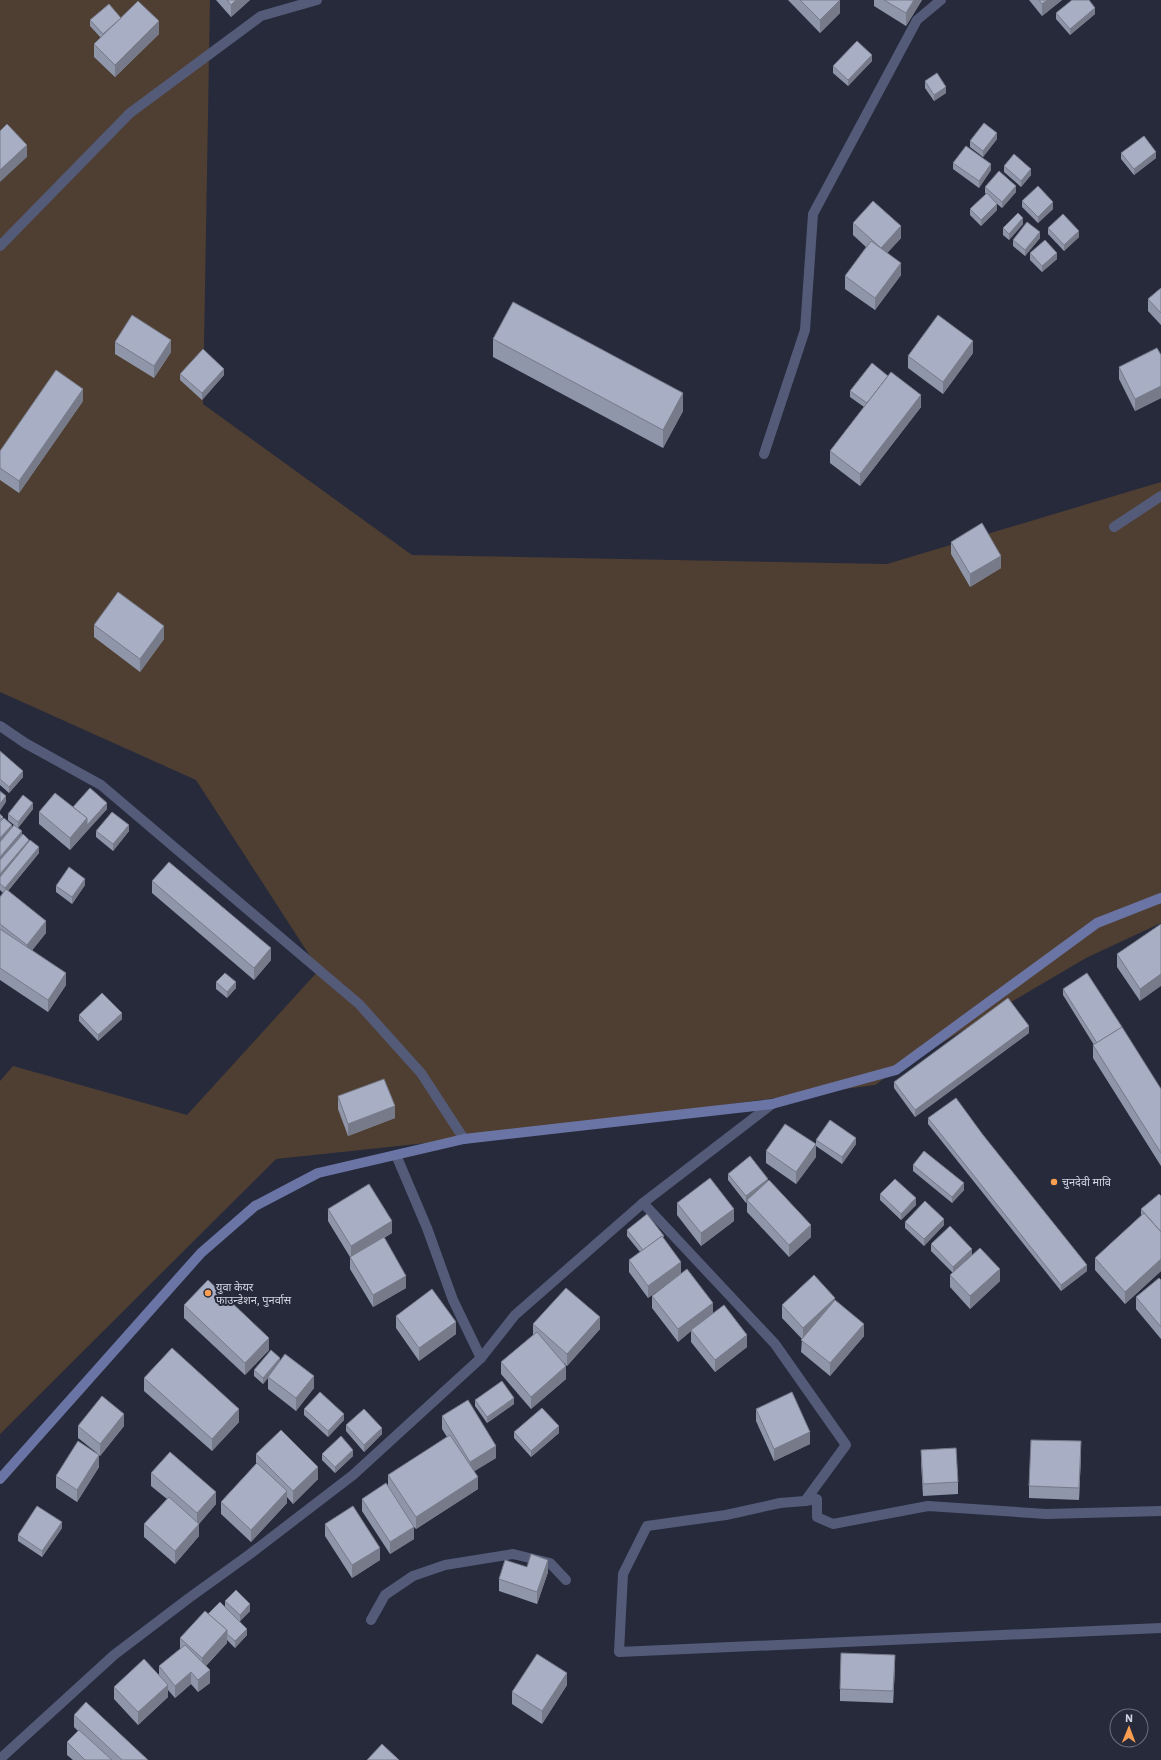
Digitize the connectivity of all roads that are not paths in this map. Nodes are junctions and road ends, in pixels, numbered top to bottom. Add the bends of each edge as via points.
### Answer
1 (317, 0) edge
2 (941, 0) edge
3 (0, 246) edge
4 (764, 454) dead end
5 (1161, 496) edge
6 (1114, 528) dead end
7 (0, 726) edge
8 (1161, 898) edge
9 (772, 1104) junction
10 (464, 1139) junction
11 (396, 1155) junction
12 (642, 1203) junction
13 (481, 1358) junction
14 (0, 1479) edge
15 (805, 1501) junction
16 (1161, 1511) edge
17 (566, 1580) dead end
18 (372, 1620) dead end
19 (1161, 1628) edge
20 (0, 1759) edge

1 - 3 street via 261,16 130,113
2 - 4 street via 917,20 813,214 805,330
5 - 6 street
7 - 10 street via 25,743 101,785 359,1004 421,1073
8 - 9 street via 1097,923 896,1070
9 - 10 street
9 - 12 street
10 - 11 street
11 - 13 street via 427,1228 453,1300
11 - 14 street via 318,1173 255,1206 201,1253
12 - 13 street via 515,1315
12 - 15 street via 776,1344 846,1445
13 - 20 street via 353,1475 114,1654
15 - 16 street via 817,1499 817,1517 832,1524 928,1506 1046,1514
15 - 19 street via 647,1526 623,1574 619,1652
17 - 18 street via 550,1563 513,1554 445,1565 412,1576 385,1595

